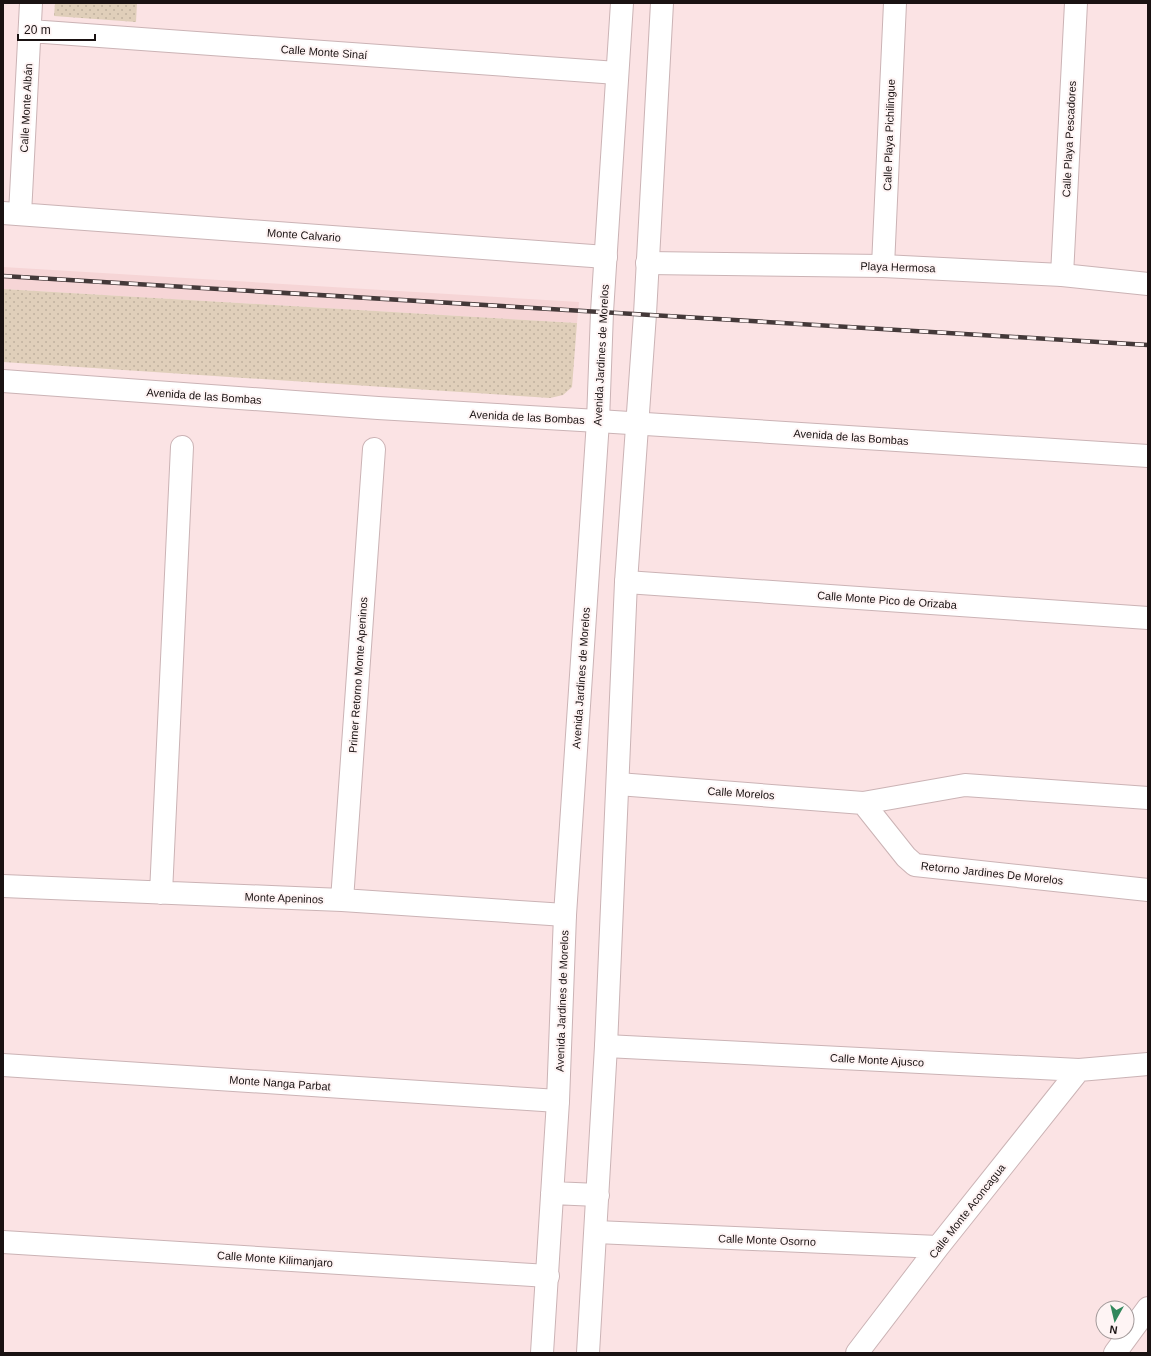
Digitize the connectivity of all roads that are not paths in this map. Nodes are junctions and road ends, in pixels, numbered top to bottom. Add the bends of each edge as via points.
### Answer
1 (31, 3) edge
2 (622, 3) edge
3 (662, 3) edge
4 (894, 3) edge
5 (1076, 3) edge
6 (30, 31) junction
7 (617, 73) junction
8 (12, 213) edge
9 (606, 257) junction
10 (647, 263) junction
11 (884, 266) junction
12 (1062, 275) junction
13 (1148, 284) edge
14 (3, 381) edge
15 (598, 422) junction
16 (637, 424) junction
17 (182, 447) dead end
18 (374, 449) dead end
19 (1148, 456) edge
20 (626, 582) junction
21 (1148, 618) edge
22 (618, 784) junction
23 (1148, 798) edge
24 (863, 803) junction
25 (3, 886) edge
26 (1148, 890) edge
27 (161, 893) junction
28 (342, 900) junction
29 (565, 915) junction
30 (606, 1046) junction
31 (1148, 1064) edge
32 (3, 1065) edge
33 (1079, 1070) junction
34 (558, 1102) junction
35 (552, 1192) junction
36 (598, 1195) junction
37 (596, 1232) junction
38 (3, 1242) edge
39 (938, 1247) junction
40 (548, 1276) junction
41 (1148, 1308) edge
42 (542, 1353) edge
43 (588, 1353) edge
44 (857, 1353) edge
45 (1115, 1353) edge

1 - 6 street, Calle Monte Albán
2 - 7 street, Avenida Jardines de Morelos
3 - 10 street
4 - 11 street, Calle Playa Pichilingue
5 - 12 street, Calle Playa Pescadores
6 - 7 street, Calle Monte Sinaí
6 - 8 street, Calle Monte Albán
7 - 9 street, Avenida Jardines de Morelos
8 - 9 street, Monte Calvario
9 - 15 street, Avenida Jardines de Morelos
10 - 11 street, Playa Hermosa
10 - 16 street
11 - 12 street, Playa Hermosa
12 - 13 street, Playa Hermosa
14 - 15 street, Avenida de las Bombas
15 - 16 street, Avenida de las Bombas
15 - 29 street, Avenida Jardines de Morelos
16 - 19 street, Avenida de las Bombas
16 - 20 street
17 - 27 street
18 - 28 street, Primer Retorno Monte Apeninos
20 - 21 street, Calle Monte Pico de Orizaba
20 - 22 street
22 - 24 street, Calle Morelos
22 - 30 street
23 - 24 street via 965,785
24 - 26 street, Retorno Jardines De Morelos via 915,865
25 - 27 street, Monte Apeninos
27 - 28 street, Monte Apeninos
28 - 29 street, Monte Apeninos
29 - 34 street, Avenida Jardines de Morelos
30 - 33 street, Calle Monte Ajusco
30 - 36 street
31 - 33 street, Calle Monte Ajusco
32 - 34 street, Monte Nanga Parbat
33 - 39 street, Calle Monte Aconcagua
34 - 35 street, Avenida Jardines de Morelos
35 - 36 street
35 - 40 street, Avenida Jardines de Morelos
36 - 37 street
37 - 39 street, Calle Monte Osorno
37 - 43 street
38 - 40 street, Calle Monte Kilimanjaro
39 - 44 street, Calle Monte Aconcagua
40 - 42 street, Avenida Jardines de Morelos
41 - 45 street

